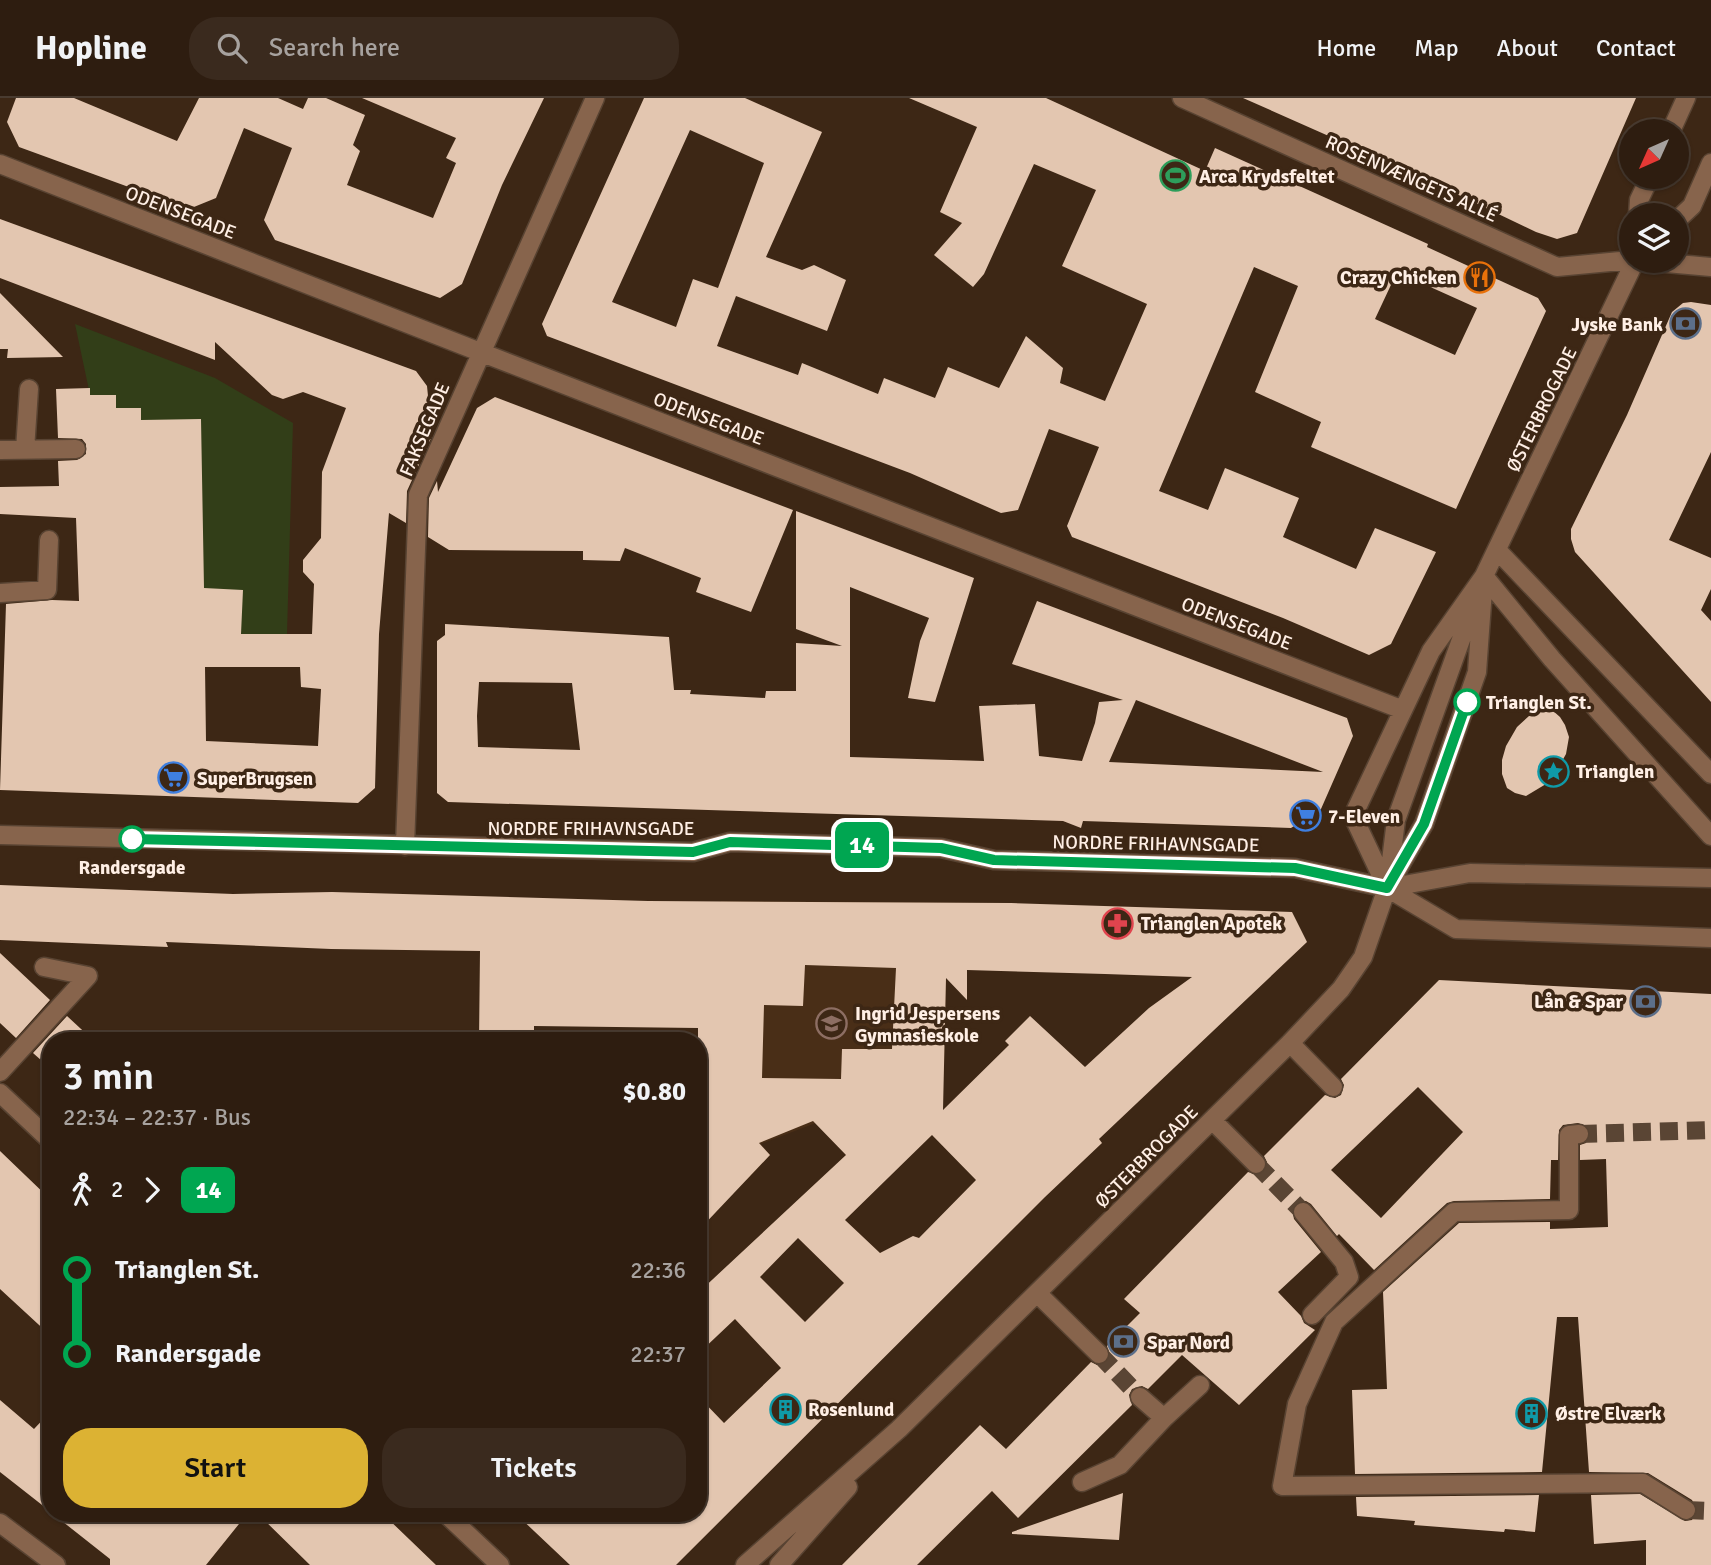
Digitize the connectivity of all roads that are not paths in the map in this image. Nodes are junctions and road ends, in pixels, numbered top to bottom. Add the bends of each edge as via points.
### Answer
1 (595, 98) edge
2 (1182, 98) edge
3 (1686, 98) edge
4 (1676, 119) edge
5 (1711, 163) edge
6 (0, 164) edge
7 (1689, 209) edge
8 (1619, 262) edge
9 (1689, 265) edge
10 (1711, 267) edge
11 (1627, 273) edge
12 (480, 352) junction
13 (29, 389) dead end
14 (76, 449) dead end
15 (0, 450) edge
16 (25, 450) junction
17 (49, 540) dead end
18 (1497, 550) junction
19 (1484, 576) junction
20 (0, 593) edge
21 (1403, 710) junction
22 (1711, 774) edge
23 (0, 835) edge
24 (1711, 836) edge
25 (405, 846) junction
26 (1711, 878) edge
27 (1387, 888) junction
28 (1711, 938) edge
29 (44, 967) dead end
30 (1290, 1043) junction
31 (0, 1072) edge
32 (1333, 1087) dead end
33 (0, 1093) edge
34 (1212, 1120) junction
35 (42, 1132) edge
36 (1579, 1134) dead end
37 (1256, 1164) tunnel mouth
38 (1303, 1212) tunnel mouth
39 (1037, 1293) junction
40 (1312, 1315) dead end
41 (1099, 1354) tunnel mouth
42 (1200, 1385) dead end
43 (1140, 1397) tunnel mouth
44 (1164, 1418) junction
45 (899, 1429) junction
46 (1082, 1482) dead end
47 (1686, 1510) tunnel mouth
48 (0, 1522) edge
49 (454, 1522) edge
50 (56, 1565) edge
51 (500, 1565) edge
52 (745, 1565) edge
53 (779, 1565) edge

1 - 12 street, FAKSEGADE
2 - 8 street, ROSENVÆNGETS ALLÉ via 1557,267
3 - 4 street
5 - 7 street
6 - 12 street, ODENSEGADE
9 - 10 street
11 - 18 street, ØSTERBROGADE
12 - 21 street, ODENSEGADE
12 - 25 street, FAKSEGADE via 418,495
13 - 16 street
14 - 16 street
15 - 16 street
17 - 20 street via 47,590
18 - 19 street, ØSTERBROGADE
18 - 22 street
19 - 21 street, ØSTERBROGADE via 1431,651
19 - 24 street
19 - 27 street via 1396,820
19 - 27 street, ØSTERBROGADE via 1476,673 1424,824
21 - 27 street, ØSTERBROGADE via 1353,816
23 - 25 street, NORDRE FRIHAVNSGADE
25 - 27 street, NORDRE FRIHAVNSGADE via 693,852 730,842 941,848 994,860 1295,868
26 - 27 street via 1470,873
27 - 28 street via 1456,929
27 - 30 street, ØSTERBROGADE via 1363,957 1341,989
29 - 31 street via 88,976
30 - 32 street
30 - 34 street, ØSTERBROGADE
33 - 35 street
34 - 37 street
34 - 39 street, ØSTERBROGADE
36 - 47 street via 1569,1135 1569,1210 1454,1212 1334,1322 1297,1404 1282,1486 1643,1483
38 - 40 street via 1344,1262 1349,1277
39 - 41 street
39 - 45 street, ØSTERBROGADE
42 - 44 street
43 - 44 street
44 - 46 street via 1120,1465
45 - 52 street, ØSTERBROGADE
45 - 53 street, ØSTERBROGADE
48 - 50 street
49 - 51 street

